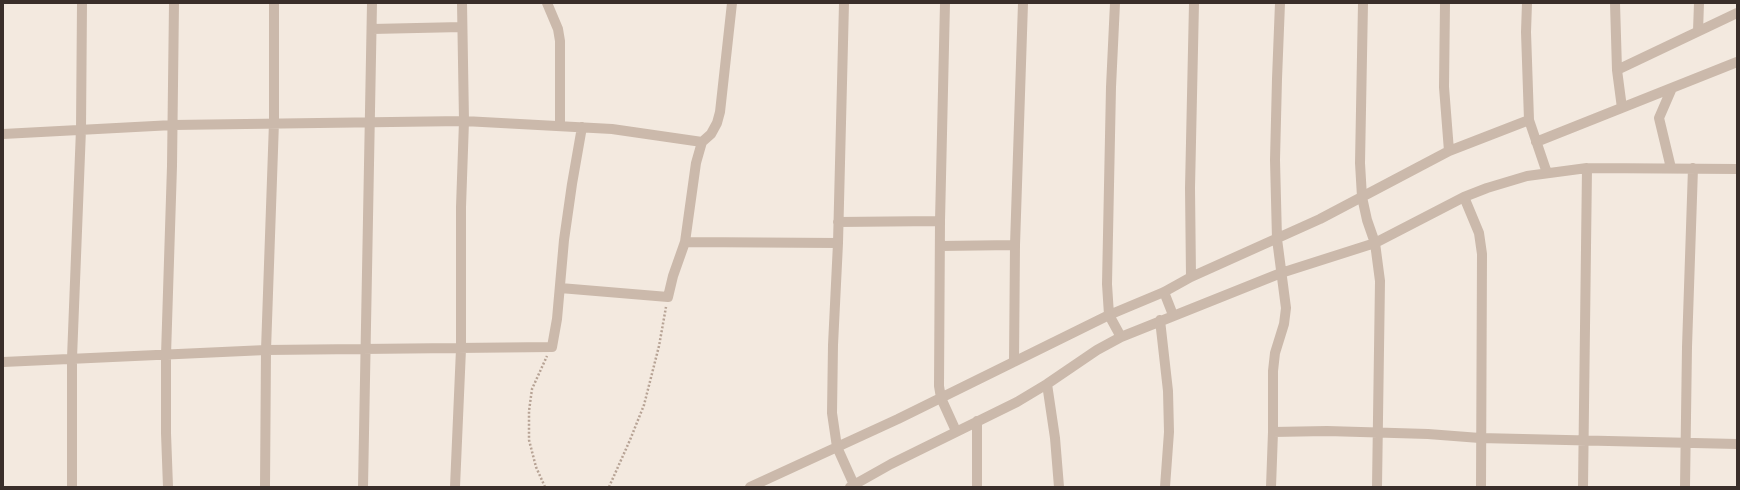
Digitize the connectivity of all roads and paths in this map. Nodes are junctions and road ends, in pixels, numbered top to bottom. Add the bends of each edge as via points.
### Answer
1 (82, 3) edge
2 (174, 3) edge
3 (274, 3) edge
4 (372, 3) edge
5 (462, 3) edge
6 (547, 3) edge
7 (732, 3) edge
8 (844, 3) edge
9 (945, 3) edge
10 (1023, 3) edge
11 (1115, 3) edge
12 (1194, 3) edge
13 (1280, 3) edge
14 (1363, 3) edge
15 (1445, 3) edge
16 (1527, 3) edge
17 (1615, 3) edge
18 (1699, 3) edge
19 (1737, 13) edge
20 (462, 27) junction
21 (372, 29) junction
22 (1698, 31) junction
23 (1737, 62) edge
24 (1617, 70) junction
25 (1672, 88) junction
26 (1622, 108) junction
27 (1529, 120) junction
28 (464, 121) junction
29 (274, 122) junction
30 (369, 122) junction
31 (173, 125) junction
32 (560, 125) junction
33 (582, 126) junction
34 (81, 129) junction
35 (3, 134) edge
36 (702, 142) junction
37 (1536, 142) junction
38 (1449, 151) junction
39 (1587, 168) junction
40 (1671, 168) junction
41 (1693, 168) junction
42 (1737, 170) edge
43 (1547, 173) junction
44 (1464, 196) junction
45 (1362, 197) junction
46 (940, 221) junction
47 (838, 222) junction
48 (1277, 239) junction
49 (685, 242) junction
50 (838, 243) junction
51 (1375, 243) junction
52 (1015, 244) junction
53 (940, 246) junction
54 (1281, 273) junction
55 (1191, 277) junction
56 (560, 288) junction
57 (1164, 292) junction
58 (668, 297) junction
59 (1109, 315) junction
60 (1173, 315) junction
61 (1160, 320) junction
62 (1121, 337) junction
63 (552, 347) junction
64 (461, 349) junction
65 (266, 350) junction
66 (366, 350) junction
67 (166, 355) junction
68 (72, 358) junction
69 (3, 362) edge
70 (1014, 362) junction
71 (1047, 384) junction
72 (941, 398) junction
73 (977, 421) junction
74 (956, 431) junction
75 (1273, 432) junction
76 (1377, 432) junction
77 (1480, 438) junction
78 (1585, 439) junction
79 (1686, 444) junction
80 (1737, 444) edge
81 (837, 447) junction
82 (853, 486) edge
83 (72, 487) edge
84 (168, 487) edge
85 (265, 487) edge
86 (363, 487) edge
87 (455, 487) edge
88 (545, 487) edge
89 (609, 487) edge
90 (750, 487) edge
91 (977, 487) edge
92 (1059, 487) edge
93 (1165, 487) edge
94 (1271, 487) edge
95 (1377, 487) edge
96 (1481, 487) edge
97 (1583, 487) edge
98 (1685, 487) edge

1 - 34 street
2 - 31 street
3 - 29 street
4 - 21 street
5 - 20 street
6 - 32 street via 560,41
7 - 36 street via 720,112 711,134
8 - 47 street
9 - 46 street
10 - 52 street
11 - 59 street via 1107,284
12 - 55 street
13 - 48 street via 1276,79
14 - 45 street via 1360,163
15 - 38 street via 1444,87
16 - 27 street
17 - 24 street
18 - 22 street
19 - 22 street
20 - 21 street
20 - 28 street
21 - 30 street
22 - 24 street
23 - 25 street
24 - 26 street
25 - 26 street
25 - 40 street via 1659,118
26 - 37 street
27 - 37 street
27 - 38 street
28 - 30 street
28 - 32 street
28 - 64 street
29 - 30 street
29 - 31 street
29 - 65 street
30 - 66 street
31 - 34 street
31 - 67 street
32 - 33 street
33 - 36 street
33 - 56 street via 570,192
34 - 35 street
34 - 68 street
36 - 49 street via 696,163
37 - 43 street
38 - 45 street
39 - 40 street
39 - 43 street
39 - 78 street
40 - 41 street
41 - 42 street
41 - 79 street
43 - 44 street via 1508,180
44 - 51 street
44 - 77 street via 1479,233 1482,254
45 - 48 street
45 - 51 street
46 - 47 street
46 - 53 street
47 - 50 street
48 - 54 street
48 - 55 street
49 - 50 street
49 - 58 street
50 - 81 street via 832,413
51 - 54 street
51 - 76 street via 1379,261 1381,304
52 - 53 street
52 - 70 street
53 - 72 street
54 - 60 street
54 - 75 street via 1286,308 1273,371
55 - 57 street
56 - 58 street
56 - 63 street
57 - 59 street
57 - 60 street
58 - 89 path via 644,405
59 - 62 street
59 - 70 street
60 - 61 street
61 - 62 street
61 - 93 street via 1168,391
62 - 71 street
63 - 64 street
63 - 88 path via 532,389 529,411 529,440 536,467
64 - 66 street
64 - 87 street
65 - 66 street
65 - 67 street
65 - 85 street
66 - 86 street
67 - 68 street
67 - 84 street
68 - 69 street
68 - 83 street
70 - 72 street
71 - 73 street
71 - 92 street
72 - 74 street
72 - 81 street
73 - 74 street
73 - 91 street
74 - 82 street
75 - 76 street
75 - 94 street
76 - 77 street
76 - 95 street
77 - 78 street
77 - 96 street
78 - 79 street
78 - 97 street
79 - 80 street
79 - 98 street
81 - 82 street
81 - 90 street

